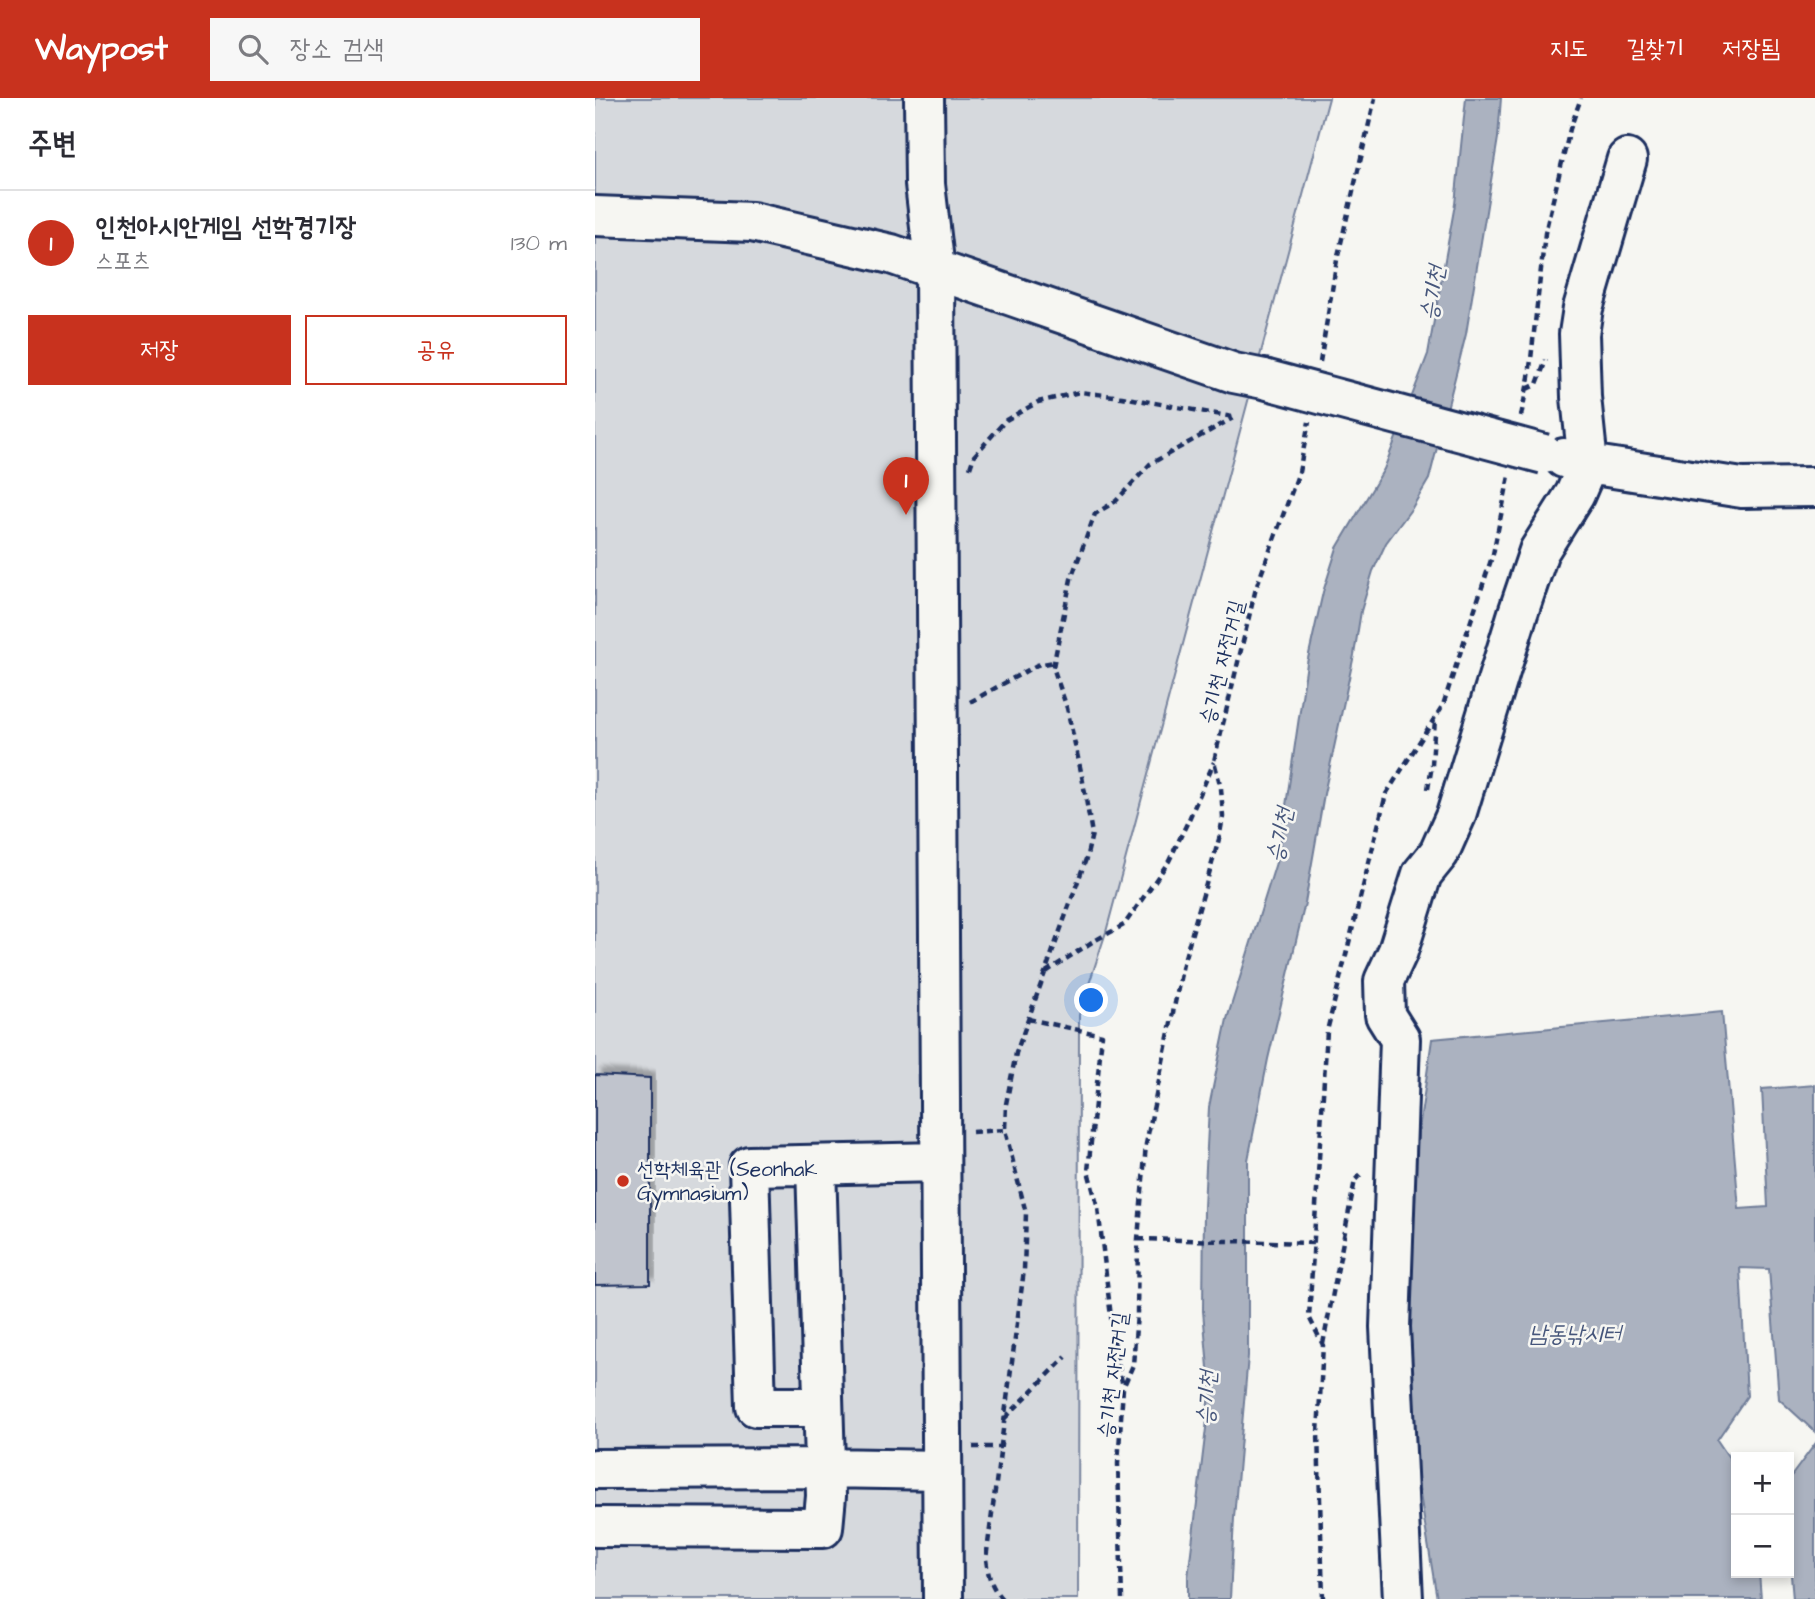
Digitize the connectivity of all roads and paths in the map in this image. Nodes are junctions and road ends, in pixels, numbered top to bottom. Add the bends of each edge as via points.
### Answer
1 (924, 98) edge
2 (1375, 98) edge
3 (1627, 159) dead end
4 (595, 216) edge
5 (935, 270) junction
6 (1318, 372) dead end
7 (1311, 411) dead end
8 (1588, 464) junction
9 (967, 477) dead end
10 (1815, 487) edge
11 (1054, 662) junction
12 (960, 708) dead end
13 (1215, 761) junction
14 (1043, 973) junction
15 (1028, 1019) junction
16 (1005, 1130) junction
17 (964, 1133) dead end
18 (1396, 1142) junction
19 (940, 1162) junction
20 (816, 1165) junction
21 (1138, 1239) junction
22 (1313, 1243) dead end
23 (1323, 1345) dead end
24 (1066, 1356) dead end
25 (1123, 1388) junction
26 (823, 1407) junction
27 (1005, 1418) junction
28 (1001, 1447) junction
29 (955, 1459) junction
30 (825, 1468) junction
31 (595, 1469) edge
32 (595, 1527) edge
33 (943, 1599) edge
34 (1002, 1599) edge
35 (1122, 1599) edge
36 (1403, 1599) edge

1 - 5 street via 925,184
2 - 6 path
3 - 8 street via 1579,334
4 - 5 street via 753,222 891,254
5 - 8 street, bridge via 1234,373
5 - 19 street
7 - 13 path, 승기천 자전거길 via 1299,472 1256,588
8 - 10 street via 1742,488
8 - 18 street via 1539,551 1456,815 1439,853 1422,874 1384,981 1385,1015 1400,1039
9 - 11 path via 974,456 1006,419 1038,402 1080,392 1233,417 1150,464 1116,501 1095,514 1071,579
11 - 12 path via 1037,665
11 - 14 path via 1092,834
13 - 14 path via 1169,860 1123,925
13 - 21 path, 승기천 자전거길 via 1223,817 1183,964 1146,1144
14 - 15 path
15 - 16 path via 1016,1053
15 - 25 path via 1102,1035 1088,1171 1098,1208
16 - 17 path
16 - 27 path via 1025,1213 1024,1270
18 - 23 path via 1355,1180
18 - 36 street via 1390,1327
19 - 20 street
19 - 29 street
20 - 26 street
20 - 26 street via 749,1166 756,1407
21 - 22 path
21 - 25 path, 승기천 자전거길 via 1133,1365
24 - 27 path
25 - 35 path, 승기천 자전거길 via 1118,1464
26 - 30 street
27 - 28 path
28 - 29 path
28 - 34 path via 986,1559 988,1575
29 - 30 street
29 - 33 street
30 - 31 street
30 - 32 street via 823,1528

